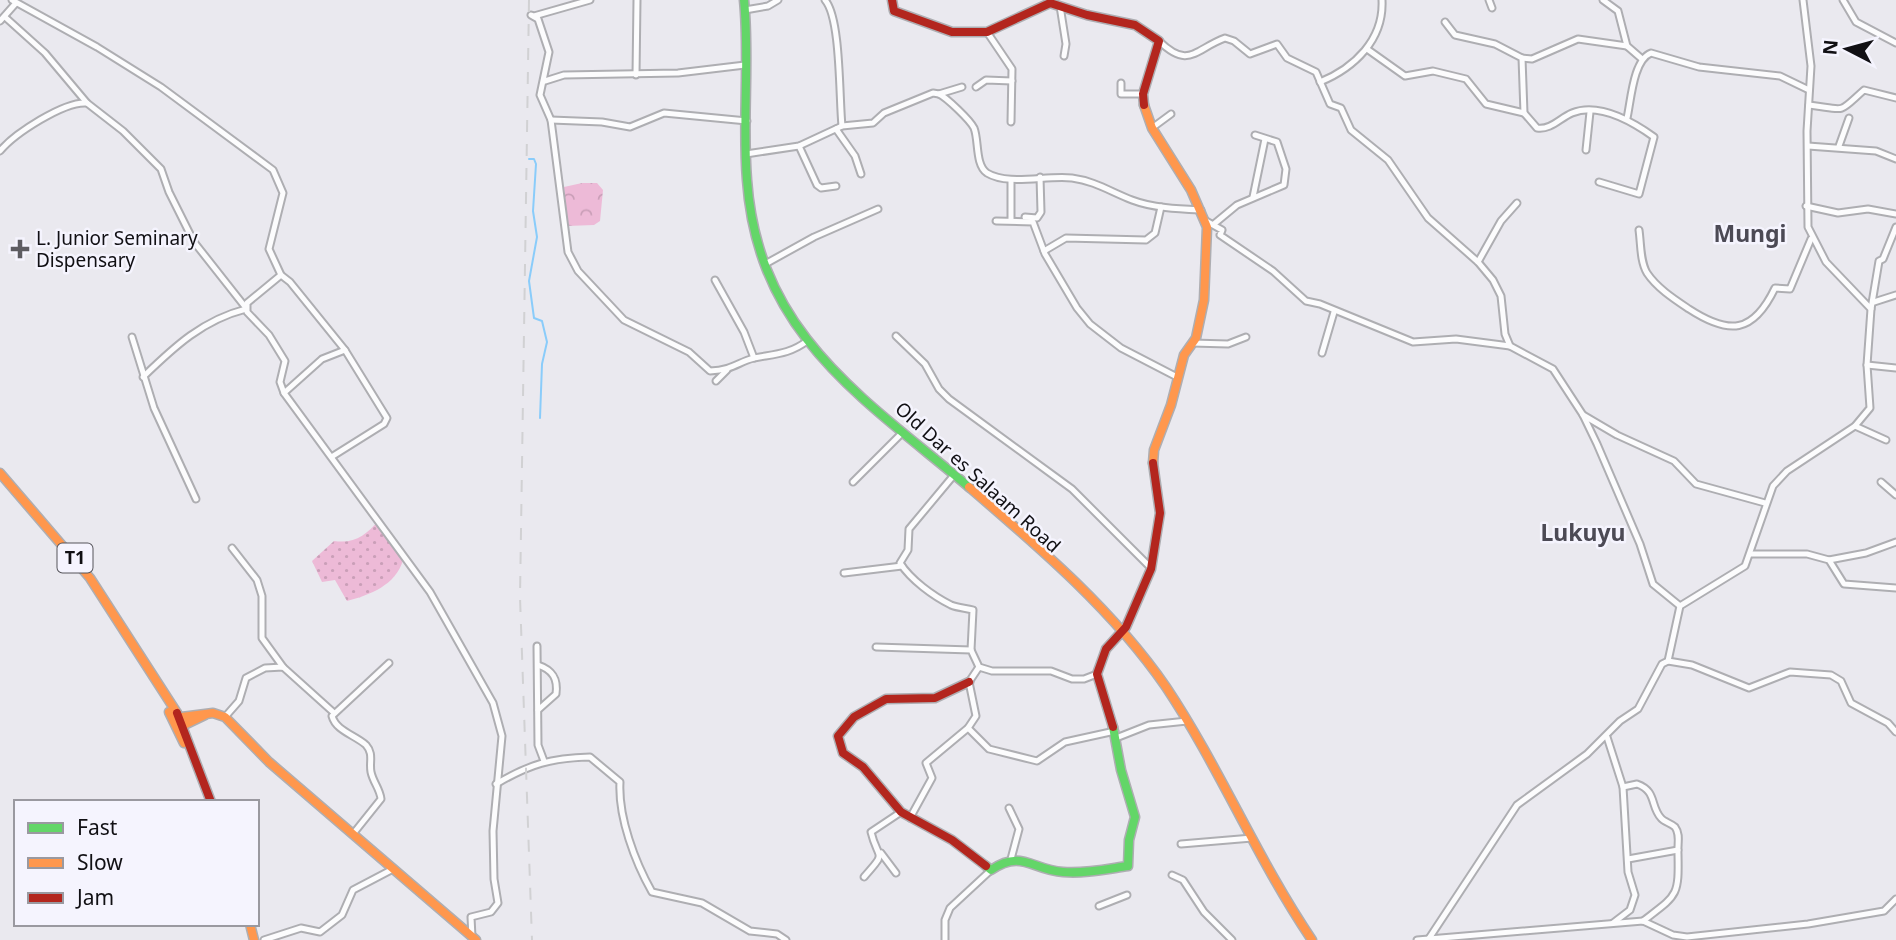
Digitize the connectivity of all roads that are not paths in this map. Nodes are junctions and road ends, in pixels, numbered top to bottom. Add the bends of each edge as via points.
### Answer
1 (590, 0) edge
2 (637, 0) edge
3 (744, 0) edge
4 (778, 0) edge
5 (825, 0) edge
6 (892, 0) edge
7 (1382, 0) edge
8 (1489, 0) edge
9 (1603, 0) edge
10 (1803, 0) edge
11 (1843, 0) edge
12 (14, 1) edge
13 (1056, 3) edge
14 (1492, 8) dead end
15 (745, 10) junction
16 (3, 19) edge
17 (1445, 22) dead end
18 (987, 32) junction
19 (1159, 41) junction
20 (1896, 43) edge
21 (1627, 46) junction
22 (1367, 49) junction
23 (1064, 56) dead end
24 (1522, 58) junction
25 (1642, 59) junction
26 (745, 65) junction
27 (636, 75) junction
28 (545, 81) junction
29 (1012, 81) junction
30 (1320, 82) junction
31 (1121, 83) dead end
32 (962, 87) dead end
33 (976, 87) dead end
34 (1809, 90) junction
35 (1143, 93) junction
36 (939, 94) junction
37 (1896, 98) edge
38 (87, 103) junction
39 (1809, 106) junction
40 (1590, 112) junction
41 (1524, 113) junction
42 (1171, 114) dead end
43 (1628, 118) junction
44 (1849, 118) dead end
45 (551, 120) junction
46 (747, 121) junction
47 (1011, 122) dead end
48 (839, 128) junction
49 (1152, 128) junction
50 (1255, 135) dead end
51 (1, 139) edge
52 (1265, 139) junction
53 (5, 145) junction
54 (799, 146) junction
55 (1808, 146) junction
56 (1839, 146) junction
57 (1586, 150) dead end
58 (0, 151) edge
59 (746, 154) junction
60 (1896, 159) edge
61 (861, 174) dead end
62 (1040, 177) junction
63 (1011, 181) junction
64 (1599, 182) dead end
65 (836, 186) dead end
66 (1253, 197) junction
67 (1517, 203) dead end
68 (1806, 206) junction
69 (1161, 207) junction
70 (878, 209) dead end
71 (1201, 210) junction
72 (1896, 214) edge
73 (1025, 217) dead end
74 (1011, 220) junction
75 (996, 221) dead end
76 (1210, 222) junction
77 (1896, 227) edge
78 (1639, 230) dead end
79 (1811, 239) junction
80 (1044, 251) junction
81 (1478, 262) junction
82 (766, 263) junction
83 (281, 275) junction
84 (715, 280) dead end
85 (1896, 295) edge
86 (1873, 305) junction
87 (246, 308) junction
88 (1334, 312) junction
89 (896, 336) dead end
90 (132, 337) dead end
91 (1245, 337) dead end
92 (807, 341) junction
93 (1192, 343) junction
94 (1510, 345) junction
95 (345, 350) junction
96 (1322, 353) dead end
97 (754, 358) junction
98 (1867, 365) junction
99 (1896, 368) edge
100 (727, 370) junction
101 (143, 377) junction
102 (1177, 377) junction
103 (716, 381) dead end
104 (284, 393) junction
105 (1584, 415) junction
106 (1855, 426) junction
107 (903, 432) junction
108 (1886, 440) dead end
109 (333, 456) junction
110 (0, 472) edge
111 (954, 475) junction
112 (853, 482) dead end
113 (1881, 482) dead end
114 (1896, 495) edge
115 (196, 499) dead end
116 (1765, 503) junction
117 (1896, 542) edge
118 (232, 548) dead end
119 (1752, 554) junction
120 (1829, 560) junction
121 (902, 566) junction
122 (1150, 567) junction
123 (844, 573) dead end
124 (1896, 588) edge
125 (1680, 606) junction
126 (1121, 632) junction
127 (537, 646) dead end
128 (876, 647) dead end
129 (971, 650) junction
130 (1668, 661) junction
131 (389, 663) dead end
132 (538, 665) junction
133 (283, 667) junction
134 (979, 667) junction
135 (1097, 674) junction
136 (969, 682) junction
137 (538, 710) junction
138 (333, 712) junction
139 (207, 713) junction
140 (225, 717) junction
141 (176, 718) junction
142 (1187, 721) junction
143 (181, 727) junction
144 (968, 729) junction
145 (1896, 732) edge
146 (1116, 734) junction
147 (1607, 737) junction
148 (544, 761) junction
149 (496, 784) junction
150 (1623, 787) junction
151 (210, 800) edge
152 (1009, 808) dead end
153 (901, 812) junction
154 (910, 818) junction
155 (353, 834) junction
156 (1252, 838) junction
157 (1181, 844) dead end
158 (1678, 850) junction
159 (881, 853) junction
160 (1011, 859) junction
161 (1628, 859) junction
162 (393, 869) junction
163 (991, 870) junction
164 (895, 873) dead end
165 (1172, 875) dead end
166 (864, 877) dead end
167 (1127, 895) dead end
168 (1896, 899) edge
169 (1099, 906) dead end
170 (1643, 921) junction
171 (1613, 923) junction
172 (474, 938) edge
173 (264, 940) edge
174 (786, 940) edge
175 (945, 940) edge
176 (1232, 940) edge
177 (1312, 940) edge
178 (1417, 940) edge
179 (1429, 940) edge

1 - 28 street via 532,16 538,19 548,52
2 - 27 street
3 - 15 main road, Old Dar es Salaam Road
4 - 15 street
5 - 48 street via 837,33
6 - 18 main road via 894,11 940,28
7 - 22 street via 1382,16
8 - 14 street
9 - 21 street via 1618,11
10 - 34 street via 1811,66
11 - 20 street via 1856,22
12 - 16 street
12 - 83 street via 161,87 274,170 283,193 269,254
13 - 18 main road
13 - 19 main road via 1088,15 1130,22
13 - 23 street via 1066,44
15 - 26 main road, Old Dar es Salaam Road
16 - 38 street via 45,53
17 - 24 street via 1455,35 1495,44
18 - 29 street via 1009,62
19 - 30 street via 1181,56 1198,54 1225,38 1250,54 1277,44 1287,58 1312,69
19 - 35 main road
21 - 24 street via 1578,39 1532,59
21 - 25 street
22 - 30 street via 1349,68
22 - 41 street via 1405,76 1433,71 1466,79 1486,104
24 - 41 street
25 - 34 street via 1656,53 1699,67 1774,75
25 - 43 street
26 - 27 street
26 - 46 main road, Old Dar es Salaam Road
27 - 28 street via 564,75
28 - 45 street via 540,95
29 - 33 street via 986,80
29 - 47 street
30 - 81 street via 1330,104 1341,108 1351,130 1388,159 1428,218
31 - 35 street via 1121,94
32 - 36 street
34 - 39 street
35 - 49 main road
36 - 48 street via 884,113 873,123
36 - 63 street via 973,127 981,167
37 - 39 street via 1864,90 1843,109
38 - 53 street via 72,104 16,134
38 - 87 street via 162,169 194,242
39 - 55 street
40 - 41 street via 1574,112 1542,129
40 - 43 street
40 - 57 street
42 - 49 street
43 - 64 street via 1654,137 1641,192
44 - 56 street
45 - 46 street via 630,127 664,113
45 - 100 street via 572,262 624,320 689,352 710,371
46 - 59 main road, Old Dar es Salaam Road
48 - 54 street
48 - 61 street
49 - 71 main road
50 - 52 street
51 - 53 street
52 - 66 street
52 - 66 street via 1278,142 1286,176 1282,188
53 - 58 street
54 - 59 street
54 - 65 street via 817,185
55 - 56 street
55 - 68 street
56 - 60 street
59 - 82 main road, Old Dar es Salaam Road via 750,204
62 - 63 street
62 - 69 street via 1096,182 1132,200
62 - 73 street via 1041,212 1037,218
63 - 74 street
66 - 76 street
67 - 81 street
68 - 72 street via 1838,214 1868,209
68 - 79 street
69 - 71 street
69 - 80 street via 1155,233 1146,240 1066,237
70 - 82 street
71 - 76 main road
74 - 75 street
74 - 80 street via 1033,222
76 - 88 street via 1306,302
76 - 93 main road via 1204,300
77 - 86 street via 1879,261
78 - 79 street via 1643,264 1653,281 1706,320 1727,327 1756,318 1775,288 1790,289
79 - 86 street via 1826,262
80 - 102 street via 1090,324 1121,348
81 - 94 street via 1502,296
82 - 92 main road, Old Dar es Salaam Road via 778,297
83 - 87 street
83 - 95 street
84 - 97 street
85 - 86 street
86 - 98 street
87 - 101 street via 193,331
87 - 104 street via 270,335 285,362 279,382
88 - 94 street via 1413,342 1456,339
88 - 96 street
89 - 122 street via 925,364 949,399 1072,489
90 - 101 street
91 - 93 street via 1228,344
92 - 97 street via 792,352
92 - 107 main road, Old Dar es Salaam Road
93 - 102 main road
94 - 105 street via 1552,369
95 - 104 street via 322,359
95 - 109 street via 386,422
97 - 100 street
98 - 99 street
98 - 106 street via 1871,404
100 - 103 street
101 - 115 street
102 - 122 main road via 1153,458 1160,513
104 - 109 street
105 - 116 street via 1674,461 1696,484
105 - 125 street via 1653,584
106 - 108 street
106 - 116 street via 1787,471
107 - 111 main road, Old Dar es Salaam Road
107 - 112 street
109 - 149 street via 430,592 493,703 502,736
110 - 141 main road, T1 via 90,578
111 - 121 street via 909,529
111 - 126 main road, Old Dar es Salaam Road
113 - 114 street
116 - 119 street
117 - 120 street
118 - 133 street via 257,580 262,596 262,638
119 - 120 street via 1807,554
119 - 125 street via 1733,577
120 - 124 street via 1844,584
121 - 123 street
121 - 129 street via 938,597 973,610
122 - 126 main road
125 - 130 street
126 - 135 main road via 1106,649
126 - 142 main road, Old Dar es Salaam Road
127 - 132 street
128 - 129 street
129 - 134 street
130 - 145 street via 1749,688 1790,672 1831,676 1840,681 1851,704
130 - 147 street via 1638,709
131 - 138 street
132 - 137 street
132 - 137 street via 558,682 556,694
133 - 138 street
133 - 140 street via 265,668 246,678 239,701
134 - 135 street via 1051,671 1072,679
134 - 136 street
135 - 146 main road
136 - 144 street via 976,716
136 - 153 main road via 935,698 886,699 854,717 840,732 843,752 863,767
137 - 148 street via 538,744
138 - 155 street via 336,724 367,746 371,773 380,789 381,799
139 - 140 main road
139 - 141 main road
139 - 143 main road
140 - 155 main road via 269,762
141 - 143 main road, T1
142 - 146 street
142 - 156 main road, Old Dar es Salaam Road
143 - 151 main road, T1
144 - 146 street via 989,749 1037,761 1065,741
144 - 154 street via 926,763 932,778
146 - 160 main road via 1135,817 1128,866 1060,872
147 - 150 street
147 - 179 street via 1517,804
148 - 149 street
148 - 174 street via 590,757 620,782 619,796 636,855 652,892 702,903 750,931 777,934
149 - 172 street via 493,864 498,903 491,912 471,917
150 - 158 street via 1637,784 1652,794 1661,818 1677,831
150 - 161 street
152 - 160 street via 1018,829
153 - 154 main road
153 - 159 street via 872,832
154 - 163 main road via 952,840
155 - 162 main road
156 - 157 street
156 - 177 main road, Old Dar es Salaam Road
158 - 161 street
158 - 170 street via 1676,891
159 - 164 street
159 - 166 street
160 - 163 main road
161 - 171 street via 1634,904
162 - 172 main road
162 - 173 street via 353,890 342,915 320,932 301,928
163 - 175 street via 950,908
165 - 176 street via 1184,880 1204,912
167 - 169 street
168 - 170 street via 1881,911 1687,937
170 - 171 street
171 - 179 street
178 - 179 street

